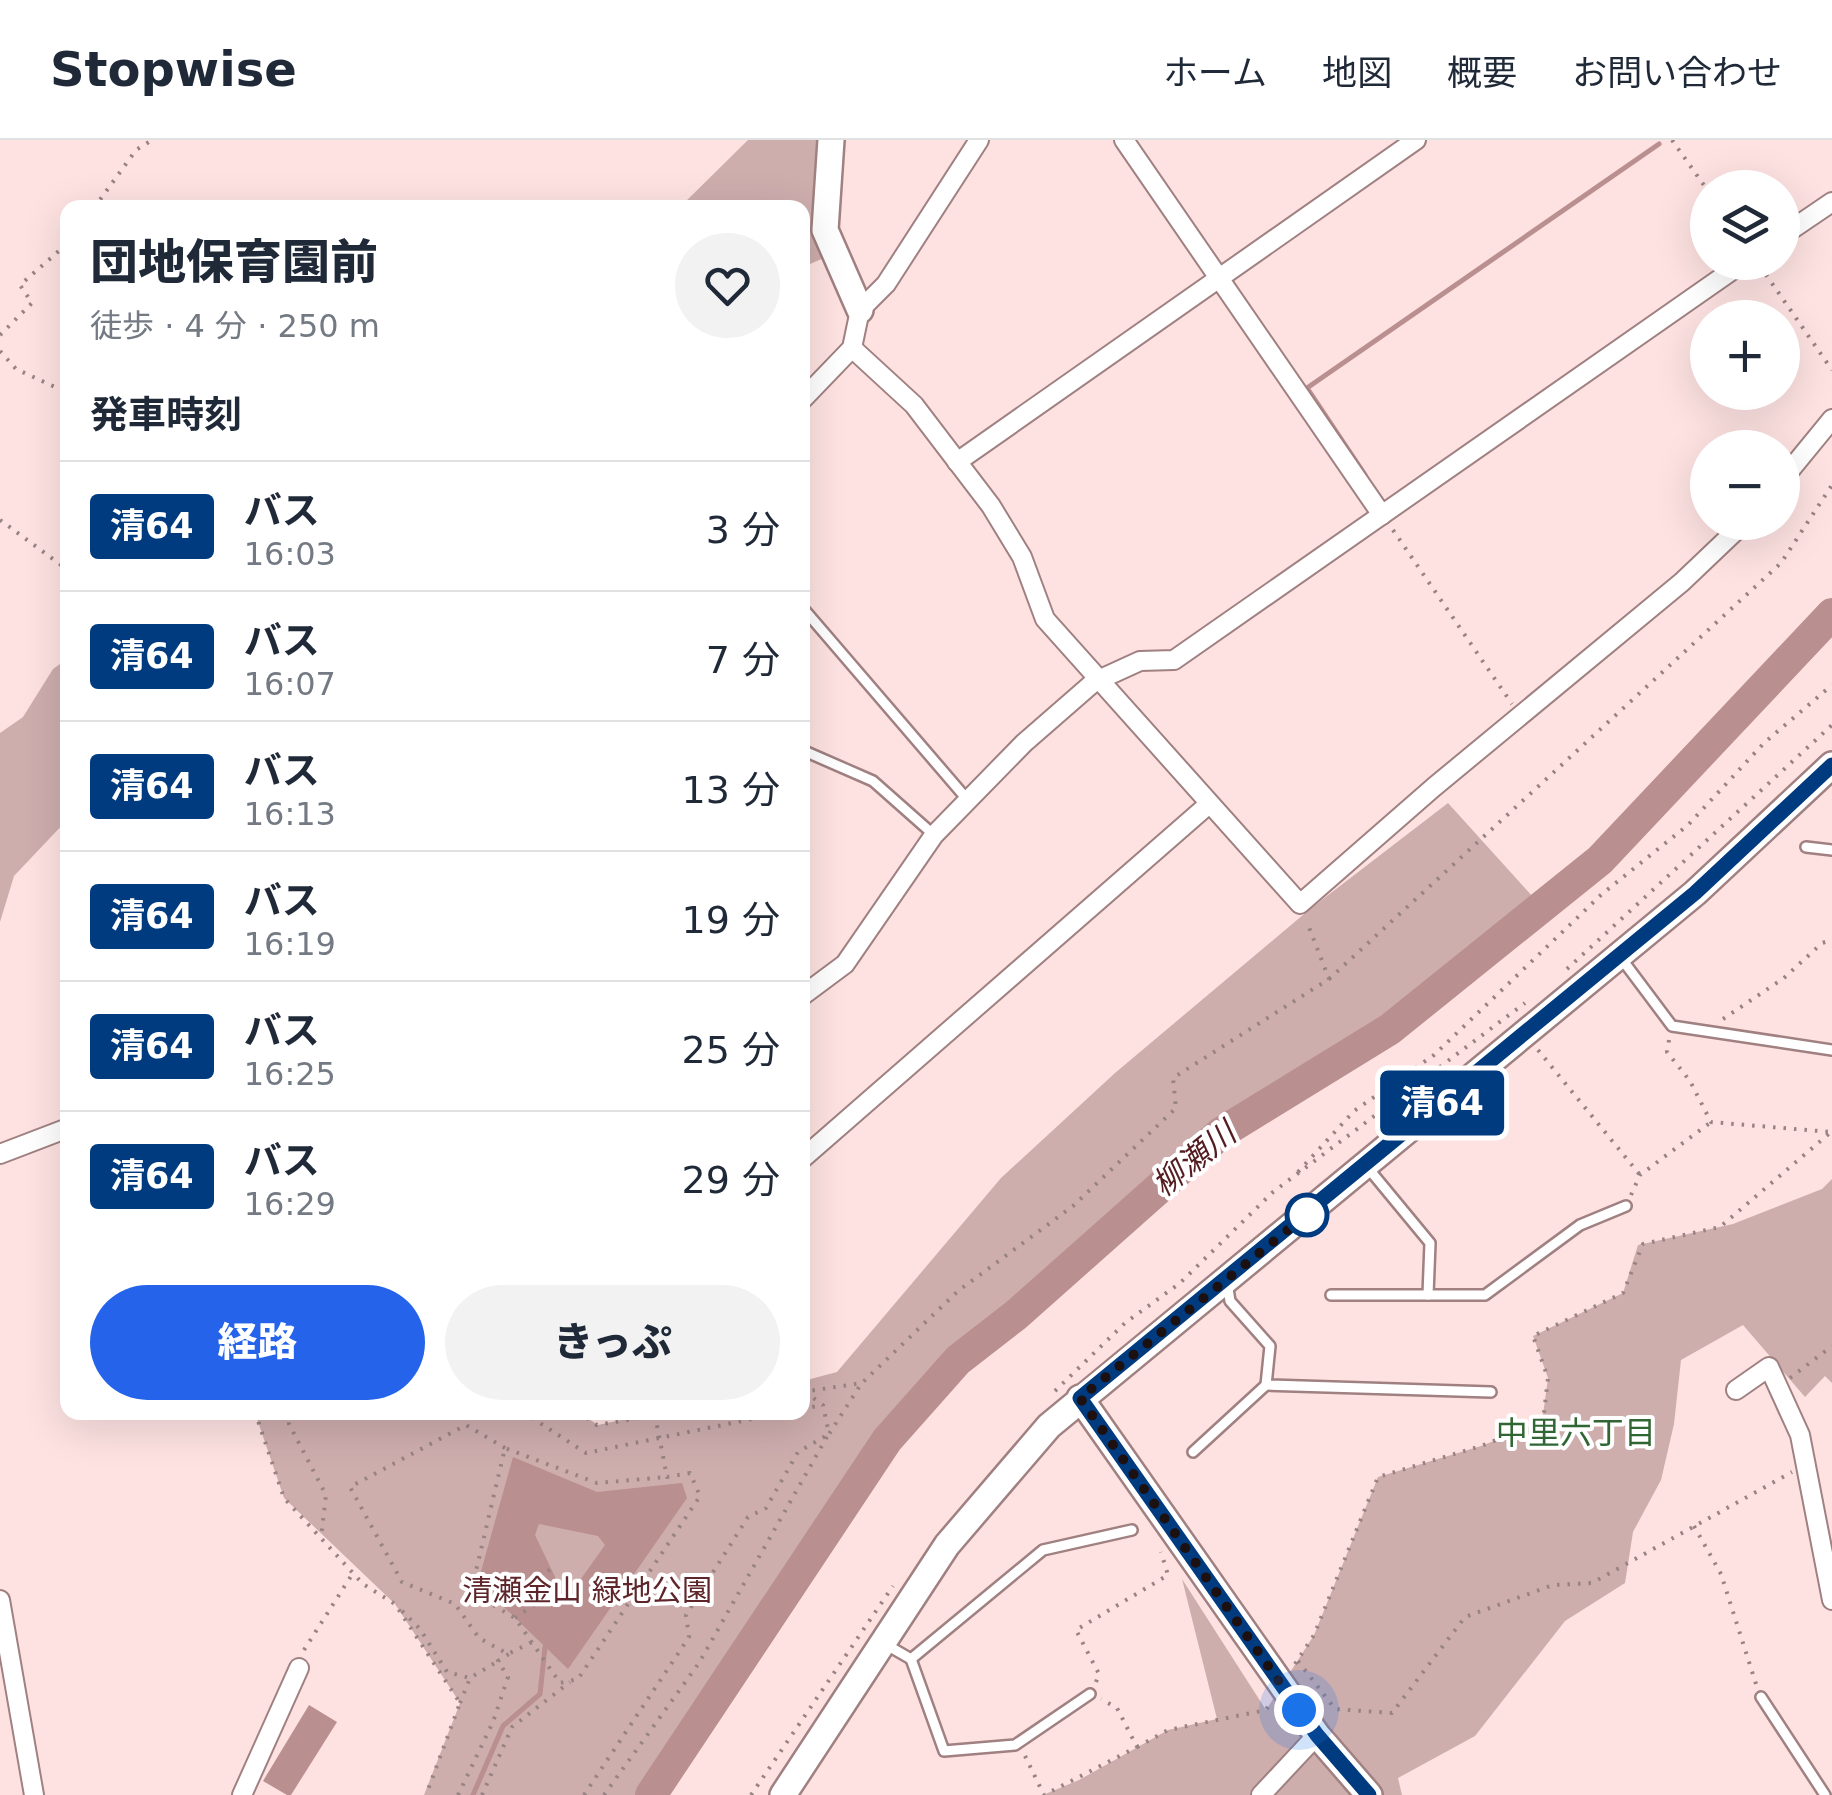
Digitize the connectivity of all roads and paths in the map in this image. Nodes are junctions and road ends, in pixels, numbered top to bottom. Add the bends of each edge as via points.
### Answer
1 (135, 140) edge
2 (152, 140) edge
3 (832, 140) edge
4 (979, 140) edge
5 (1124, 140) edge
6 (1416, 140) edge
7 (1672, 140) edge
8 (142, 146) junction
9 (1694, 170) edge
10 (100, 200) edge
11 (1832, 202) edge
12 (1800, 224) edge
13 (60, 250) edge
14 (1219, 279) junction
15 (1718, 280) edge
16 (1770, 280) edge
17 (860, 310) junction
18 (0, 335) edge
19 (852, 348) junction
20 (0, 351) edge
21 (1832, 370) edge
22 (60, 389) edge
23 (810, 392) edge
24 (1832, 420) edge
25 (1800, 458) edge
26 (958, 462) junction
27 (1832, 485) edge
28 (1382, 514) junction
29 (0, 520) edge
30 (1726, 540) edge
31 (60, 564) edge
32 (810, 616) edge
33 (1102, 678) junction
34 (1832, 685) edge
35 (1521, 716) junction
36 (810, 753) edge
37 (1832, 765) edge
38 (966, 798) junction
39 (1209, 804) junction
40 (934, 834) junction
41 (1806, 847) dead end
42 (1832, 850) edge
43 (1300, 904) junction
44 (1832, 940) edge
45 (1620, 955) junction
46 (1329, 979) junction
47 (810, 990) edge
48 (1672, 1026) junction
49 (1525, 1034) junction
50 (1702, 1034) junction
51 (1832, 1050) edge
52 (1711, 1122) junction
53 (60, 1131) edge
54 (1831, 1132) edge
55 (810, 1152) edge
56 (0, 1154) edge
57 (1366, 1166) junction
58 (1640, 1176) junction
59 (1292, 1179) dead end
60 (1626, 1206) joint
61 (1227, 1280) junction
62 (1428, 1295) junction
63 (1331, 1296) dead end
64 (1832, 1346) edge
65 (862, 1383) junction
66 (1266, 1385) junction
67 (1779, 1387) junction
68 (1736, 1390) dead end
69 (810, 1391) edge
70 (1491, 1392) dead end
71 (810, 1396) edge
72 (1080, 1398) junction
73 (823, 1405) junction
74 (810, 1407) edge
75 (258, 1420) edge
76 (290, 1420) edge
77 (534, 1420) edge
78 (590, 1420) edge
79 (630, 1420) edge
80 (656, 1420) edge
81 (747, 1420) edge
82 (829, 1434) junction
83 (659, 1438) junction
84 (504, 1448) junction
85 (1193, 1452) dead end
86 (1807, 1464) junction
87 (667, 1477) junction
88 (1694, 1526) junction
89 (1132, 1530) joint
90 (321, 1538) junction
91 (551, 1569) dead end
92 (353, 1572) junction
93 (0, 1600) edge
94 (1832, 1600) edge
95 (396, 1604) junction
96 (515, 1618) junction
97 (532, 1642) junction
98 (882, 1642) junction
99 (510, 1653) junction
100 (911, 1659) junction
101 (498, 1661) junction
102 (1298, 1661) junction
103 (299, 1668) joint
104 (470, 1678) junction
105 (574, 1680) junction
106 (1281, 1686) junction
107 (1090, 1694) junction
108 (1761, 1697) joint
109 (460, 1703) junction
110 (1317, 1735) junction
111 (1015, 1745) junction
112 (1137, 1747) junction
113 (34, 1795) edge
114 (242, 1795) edge
115 (426, 1795) edge
116 (458, 1795) edge
117 (482, 1795) edge
118 (584, 1795) edge
119 (604, 1795) edge
120 (782, 1795) edge
121 (1044, 1795) edge
122 (1261, 1795) edge
123 (1369, 1795) edge
124 (1825, 1795) edge

1 - 8 path
2 - 8 path
3 - 17 street via 825,230
4 - 17 street via 886,284
5 - 14 street
6 - 14 street
7 - 9 path
8 - 10 path
11 - 12 street
13 - 18 path via 20,285 32,303
14 - 26 street
14 - 28 street
15 - 28 street
16 - 21 path
17 - 19 street
19 - 23 street
19 - 26 street via 914,405
20 - 22 path via 16,369
24 - 25 street
26 - 33 street via 1022,557 1045,619
27 - 46 path via 1781,563
28 - 33 street via 1174,660 1140,661
28 - 35 path
29 - 31 path
30 - 35 street
32 - 38 lane
33 - 38 street
33 - 39 street
34 - 59 path via 1434,1056 1354,1111
35 - 43 street
36 - 40 lane via 873,781
37 - 45 street
38 - 40 street
39 - 43 street
39 - 55 street
40 - 47 street via 845,964
41 - 42 lane
43 - 46 path
44 - 50 path
45 - 48 lane
45 - 49 street
46 - 65 path via 1173,1078 1176,1108 1073,1206 958,1291
48 - 50 lane
48 - 52 path via 1667,1052
49 - 57 street
49 - 58 path
50 - 51 lane
52 - 54 path
52 - 58 path
53 - 56 street
54 - 102 path via 1720,1227 1644,1244 1623,1293 1533,1336 1548,1378 1542,1422 1378,1476
57 - 61 street
57 - 62 lane via 1430,1243
58 - 60 path
60 - 62 lane via 1580,1225 1486,1295
61 - 66 lane via 1230,1300 1270,1346
61 - 72 street
62 - 63 lane
64 - 67 path
65 - 69 path
65 - 82 path
66 - 70 lane
66 - 85 lane
67 - 68 street via 1770,1367
67 - 86 street
71 - 73 path
72 - 98 street via 986,1496
72 - 106 street
73 - 74 path
73 - 82 path
75 - 90 path via 284,1498
76 - 90 path via 326,1495
77 - 83 path via 586,1453
78 - 79 path
80 - 83 path
81 - 83 path
82 - 118 path via 798,1452 766,1508 748,1517 686,1614 690,1637
82 - 119 path via 699,1663
83 - 87 path
84 - 87 path via 596,1483
84 - 96 path via 471,1592
84 - 99 path via 466,1425 350,1487 402,1582 455,1604 479,1638
86 - 88 path
86 - 94 street
87 - 105 path via 690,1473 700,1496
88 - 102 path via 1592,1583 1554,1585 1465,1617 1392,1713 1335,1708
88 - 108 path via 1720,1574
89 - 100 lane via 1043,1550
89 - 107 path via 1158,1540 1168,1576 1076,1630 1100,1674
90 - 92 path
91 - 96 path via 529,1583 540,1601
92 - 95 path
92 - 103 path
93 - 113 street
95 - 104 path via 447,1672
95 - 109 path
96 - 97 path
97 - 99 path
97 - 105 path via 560,1682
98 - 100 lane
98 - 120 street
99 - 101 path
100 - 111 lane via 944,1750
101 - 104 path
101 - 116 path via 508,1677
102 - 106 path
103 - 114 street
104 - 109 path
105 - 117 path via 512,1727
106 - 110 street
106 - 112 path via 1266,1710 1168,1730
107 - 111 lane
107 - 112 path via 1118,1708
108 - 124 lane
109 - 115 path
110 - 122 street
110 - 123 street
111 - 121 path
112 - 121 path

